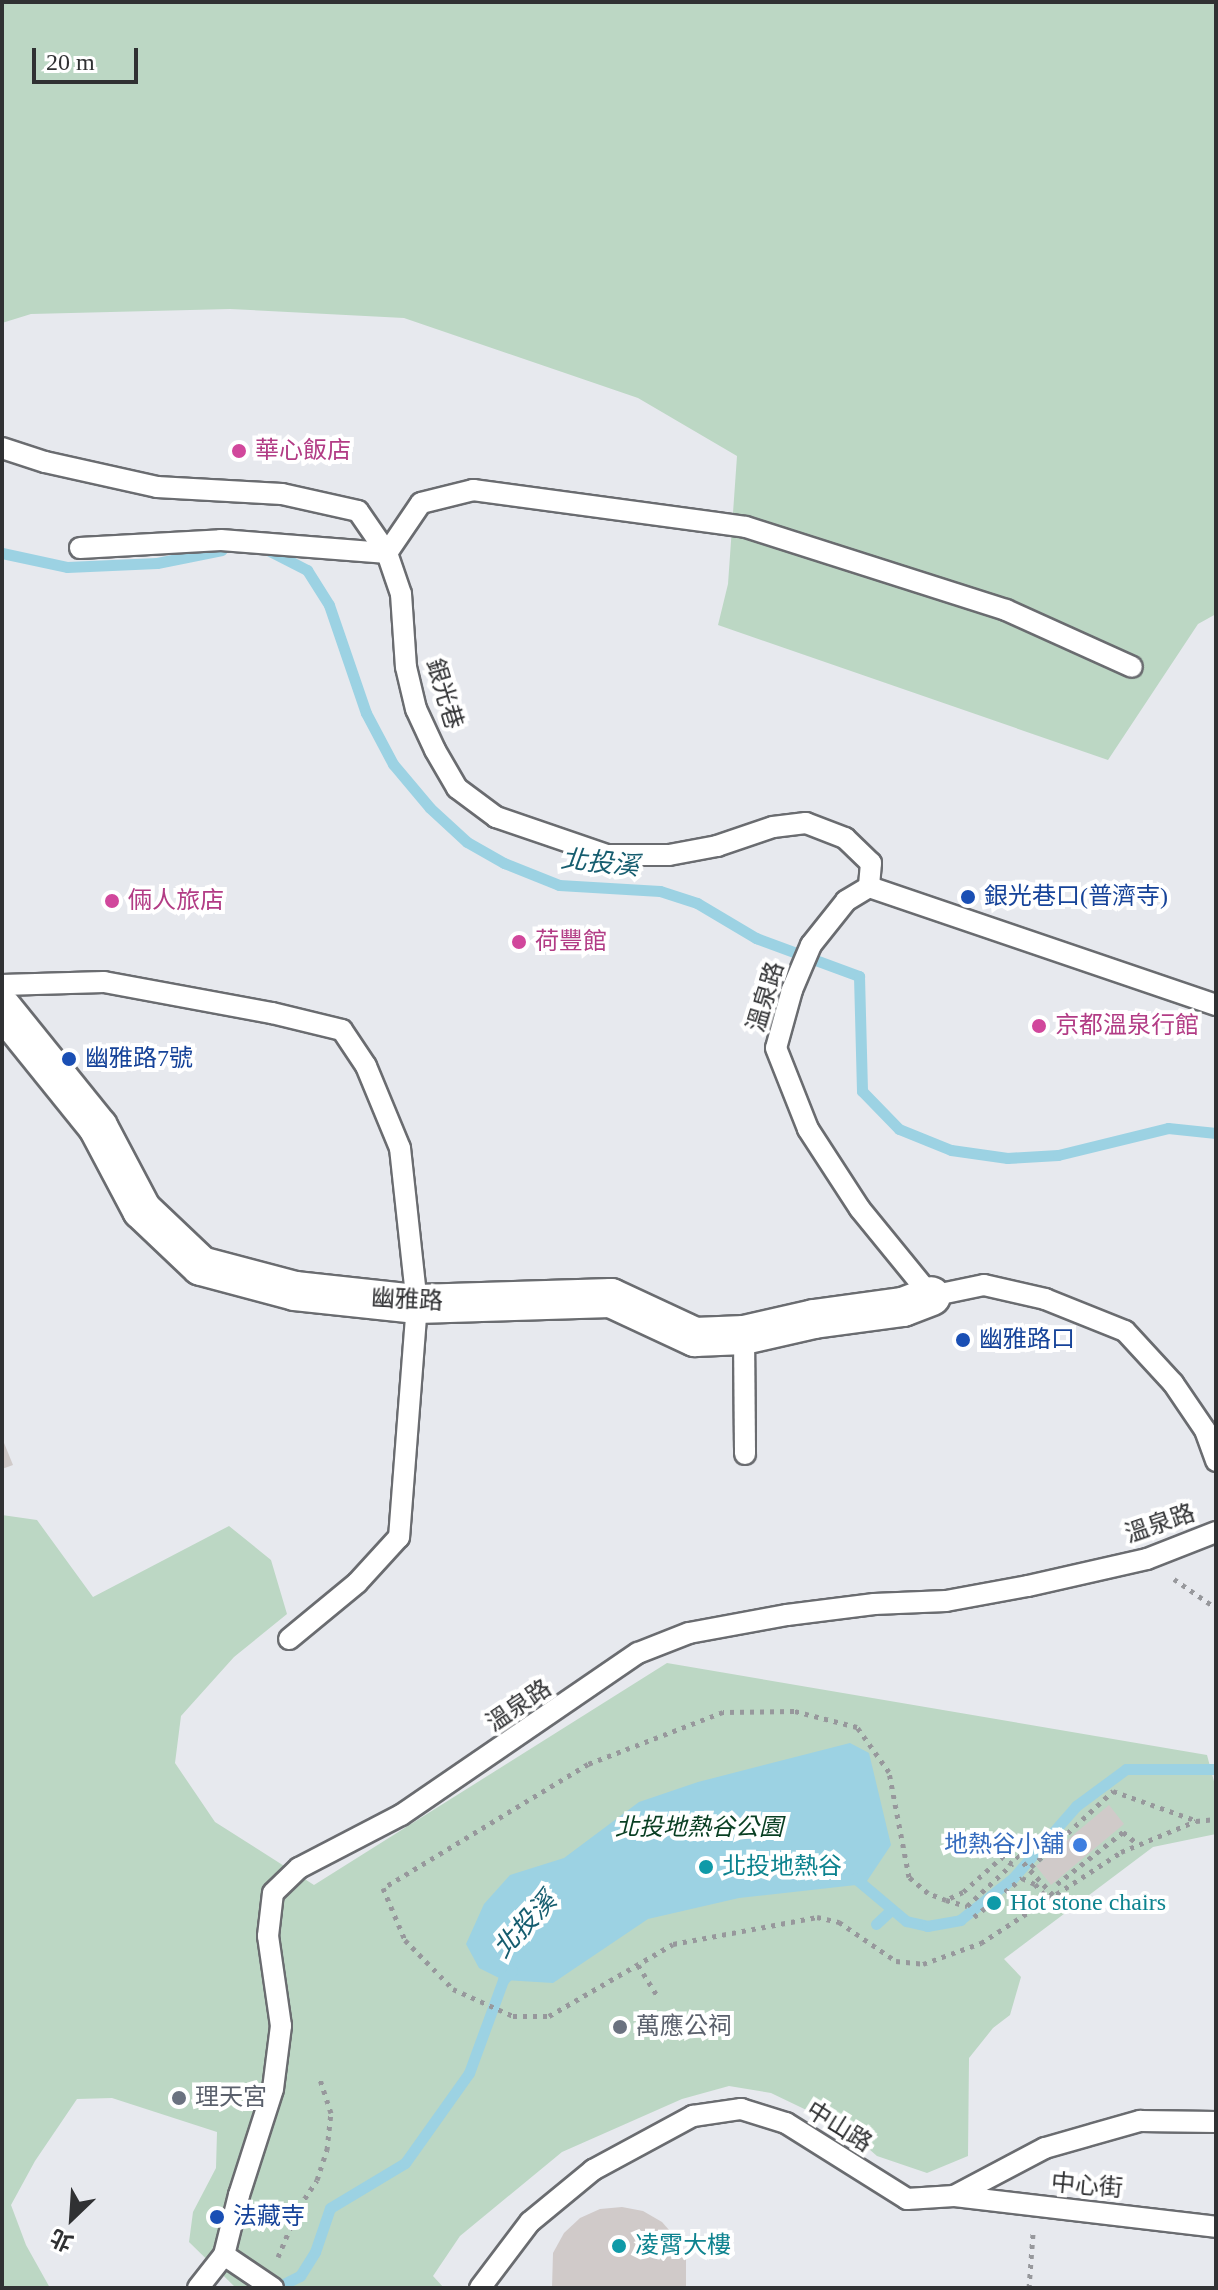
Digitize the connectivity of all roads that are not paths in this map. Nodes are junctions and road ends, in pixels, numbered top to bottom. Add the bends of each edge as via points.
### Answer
1 (2, 448) edge
2 (80, 548) dead end
3 (387, 553) junction
4 (1132, 667) dead end
5 (869, 887) junction
6 (2, 985) edge
7 (1216, 1005) edge
8 (2, 1008) edge
9 (931, 1296) junction
10 (417, 1304) junction
11 (744, 1335) junction
12 (745, 1454) dead end
13 (1216, 1461) edge
14 (1216, 1532) edge
15 (289, 1639) dead end
16 (1216, 2122) edge
17 (954, 2196) junction
18 (1216, 2227) edge
19 (224, 2255) junction
20 (270, 2286) edge
21 (198, 2288) edge
22 (480, 2288) edge

1 - 3 lane, 銀光巷 via 157,487 282,494 358,511
2 - 3 lane via 221,540
3 - 4 lane via 421,503 473,490 746,527 1006,610
3 - 5 lane, 銀光巷 via 401,594 406,667 416,709 457,788 496,817 607,855 669,855 806,823 845,838 871,863
5 - 7 lane
5 - 9 lane, 溫泉路 via 846,901 811,945 776,1048 808,1129 860,1209
6 - 10 lane via 104,982 342,1030 366,1066 400,1148
8 - 10 street, 幽雅路 via 98,1127 142,1210 201,1266 295,1291
9 - 11 street, 幽雅路 via 903,1307
9 - 13 lane via 984,1285 1045,1299 1125,1331 1173,1383 1205,1430
10 - 11 street, 幽雅路 via 611,1298 695,1337
10 - 15 lane via 399,1537 357,1583
11 - 12 lane
14 - 19 lane, 溫泉路 via 1147,1559 946,1601 860,1605 689,1633 638,1653 401,1815 299,1868 273,1893 268,1936 281,2026 273,2089
16 - 17 lane, 中山路 via 1140,2121 1045,2148
17 - 18 lane, 中心街
17 - 22 lane, 中山路 via 907,2199 786,2123 741,2109 693,2116 593,2170 530,2222
19 - 20 lane
19 - 21 lane, 溫泉路

